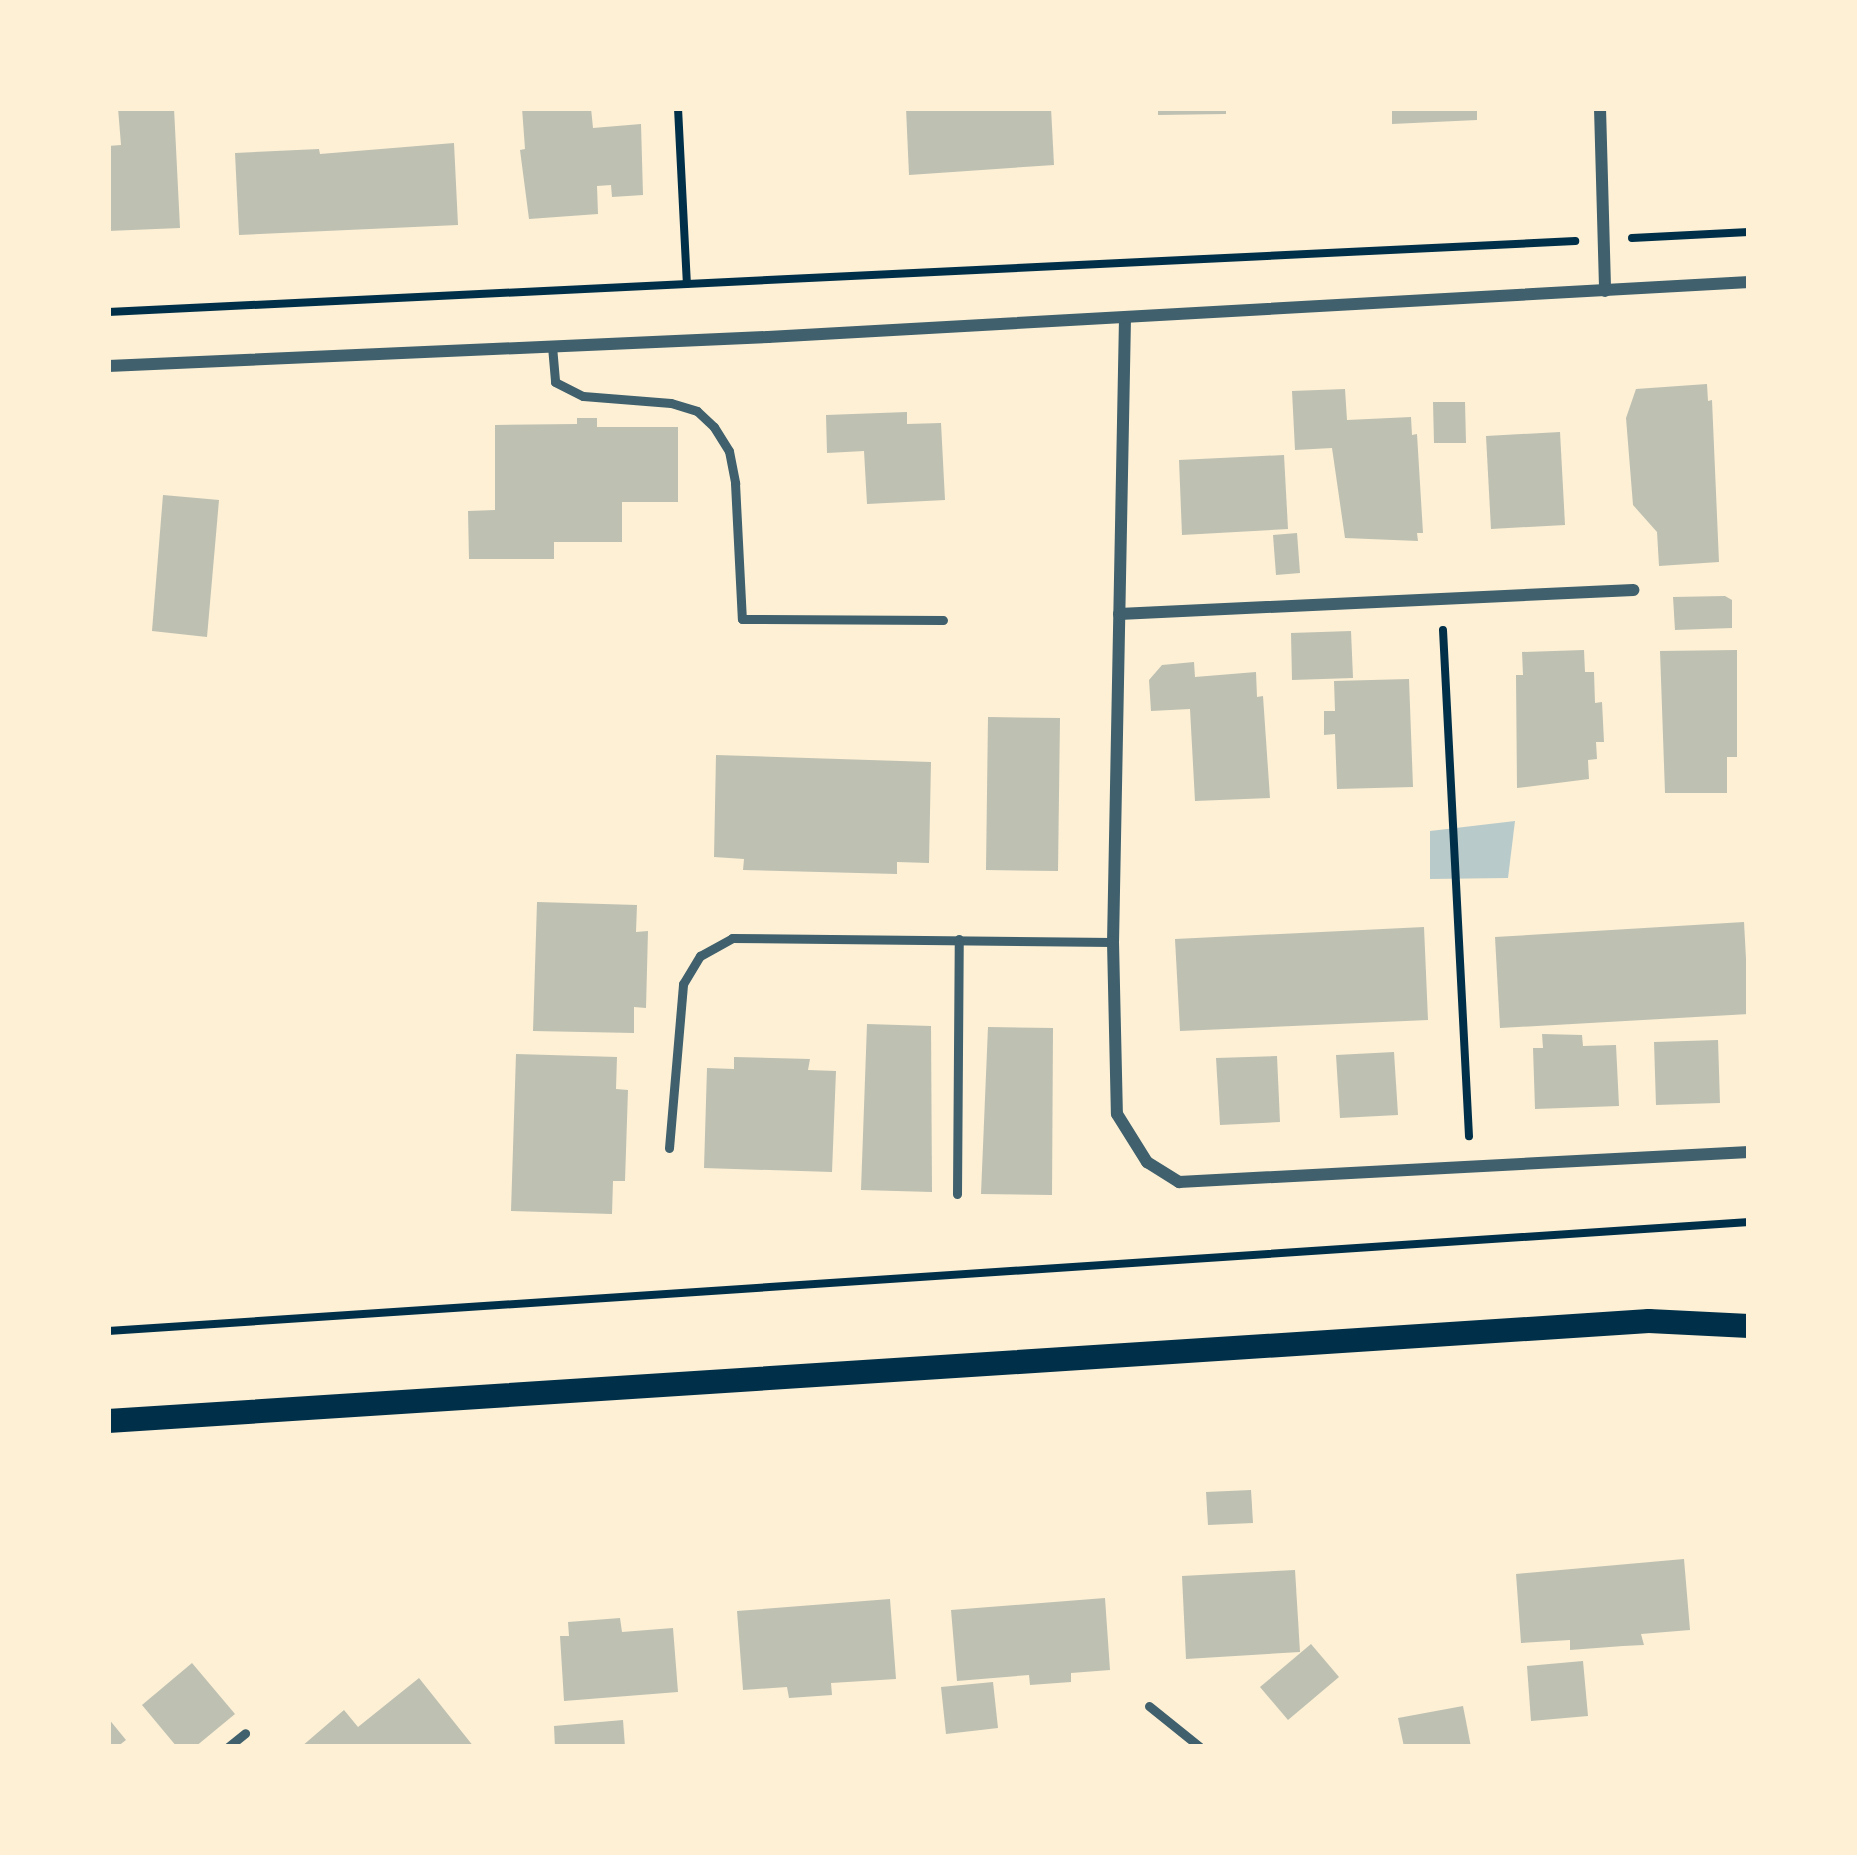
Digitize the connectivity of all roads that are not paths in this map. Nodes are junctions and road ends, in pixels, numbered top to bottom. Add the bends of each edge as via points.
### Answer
1 (1600, 108) edge
2 (1749, 282) edge
3 (1605, 291) junction
4 (1125, 318) junction
5 (552, 346) junction
6 (108, 365) edge
7 (1633, 590) dead end
8 (1119, 614) junction
9 (943, 620) dead end
10 (959, 939) junction
11 (1112, 942) junction
12 (669, 1148) dead end
13 (1749, 1153) edge
14 (956, 1194) dead end
15 (1749, 1326) edge
16 (108, 1421) edge
17 (1149, 1706) dead end
18 (245, 1733) dead end
19 (228, 1747) edge
20 (1200, 1747) edge

1 - 3 street
2 - 3 street
3 - 4 street
4 - 5 street
4 - 8 street
5 - 6 street
5 - 9 lane via 555,382 583,396 670,403 714,427 735,482 742,620
7 - 8 street
8 - 11 street
10 - 11 lane
10 - 12 lane via 732,938 700,956 683,984
10 - 14 lane
11 - 13 street via 1117,1114 1148,1162 1179,1182
15 - 16 main road via 1649,1321
17 - 20 lane
18 - 19 lane

